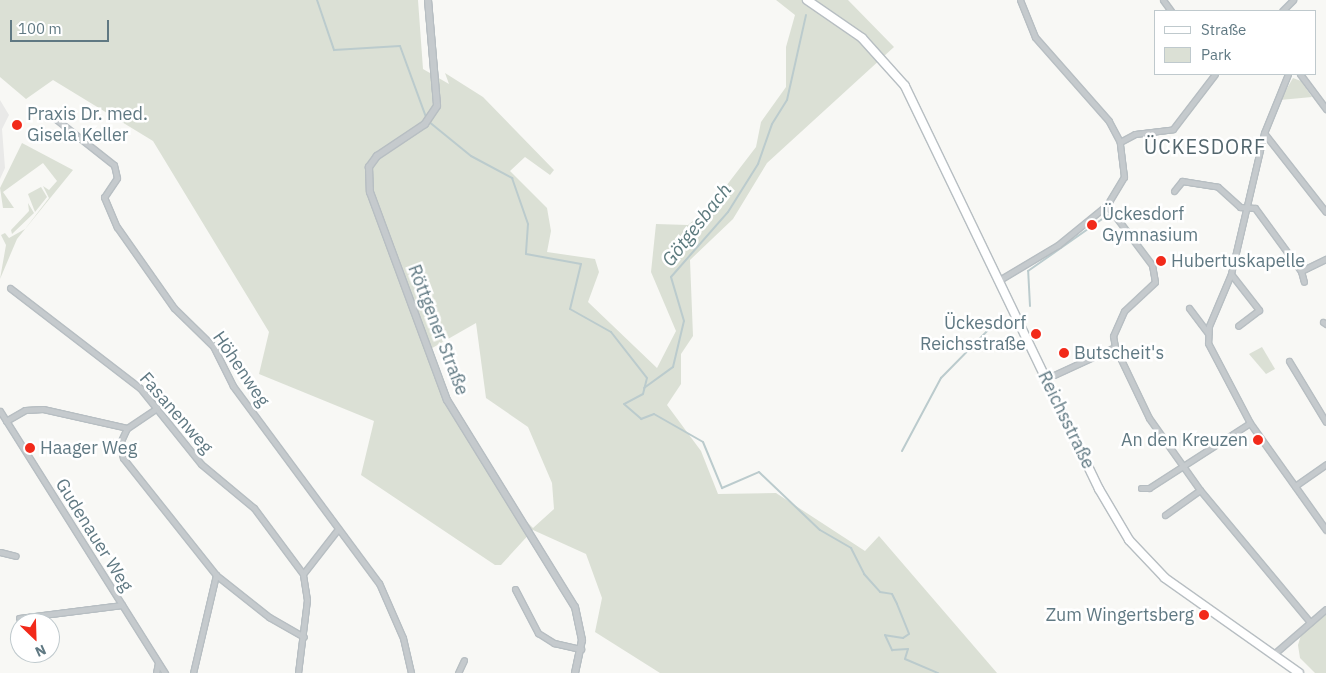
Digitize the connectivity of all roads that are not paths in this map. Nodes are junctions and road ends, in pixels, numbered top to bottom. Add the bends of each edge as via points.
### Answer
1 (428, 0) edge
2 (807, 0) edge
3 (1020, 0) edge
4 (1293, 0) edge
5 (1288, 9) edge
6 (1214, 75) edge
7 (1288, 75) edge
8 (1301, 75) edge
9 (1326, 109) edge
10 (39, 112) dead end
11 (1264, 133) junction
12 (1120, 142) junction
13 (1174, 191) dead end
14 (1107, 205) junction
15 (1248, 206) junction
16 (1326, 212) edge
17 (1326, 259) edge
18 (1301, 271) junction
19 (1231, 274) junction
20 (1001, 279) junction
21 (1304, 282) dead end
22 (10, 288) dead end
23 (1189, 308) dead end
24 (1238, 326) dead end
25 (1208, 334) junction
26 (1115, 347) junction
27 (1289, 361) dead end
28 (1054, 375) dead end
29 (157, 408) junction
30 (0, 411) edge
31 (6, 421) junction
32 (1326, 422) edge
33 (1250, 423) junction
34 (127, 428) junction
35 (1326, 464) edge
36 (1184, 466) junction
37 (1295, 486) junction
38 (1141, 488) dead end
39 (1200, 490) junction
40 (1165, 515) dead end
41 (338, 529) junction
42 (1326, 530) edge
43 (0, 552) edge
44 (16, 556) dead end
45 (303, 574) junction
46 (216, 575) junction
47 (515, 589) dead end
48 (122, 605) junction
49 (1326, 609) edge
50 (59, 613) edge
51 (1309, 621) junction
52 (304, 637) junction
53 (581, 649) junction
54 (1275, 653) junction
55 (464, 660) dead end
56 (158, 662) junction
57 (301, 672) edge
58 (156, 673) edge
59 (165, 673) edge
60 (194, 673) edge
61 (412, 673) edge
62 (458, 673) edge
63 (575, 673) edge
64 (1298, 673) edge

1 - 53 street, Röttgener Straße via 438,94 431,117 425,124 377,156 369,167 370,192 447,400 575,607
2 - 20 main road, Reichsstraße via 848,26 898,76
3 - 12 street via 1035,37 1109,121
4 - 5 street
6 - 12 street via 1173,129 1135,134
7 - 11 street
8 - 9 street
10 - 41 street, Höhenweg via 52,116 114,165 117,178 104,197 117,227 174,308 213,346 233,386
11 - 15 street
11 - 16 street
12 - 14 street via 1124,176
13 - 15 street via 1182,181 1218,187 1240,208
14 - 20 street via 1058,245
14 - 26 street via 1155,274 1152,287 1117,322
15 - 18 street via 1255,208
15 - 19 street
17 - 18 street
18 - 21 street
19 - 24 street via 1259,310
19 - 25 street
20 - 54 main road, Reichsstraße via 1095,481 1129,540 1165,578
22 - 29 street, Fasanenweg via 90,347
23 - 25 street
25 - 33 street via 1208,343
26 - 28 street
26 - 36 street via 1149,418
27 - 32 street
29 - 34 street
29 - 45 street, Fasanenweg via 201,464 254,508
30 - 31 street, Gudenauer Weg
31 - 34 street via 37,408
31 - 48 street, Gudenauer Weg
33 - 36 street
33 - 37 street
34 - 46 street via 120,443 123,458
35 - 37 street
36 - 38 street via 1149,488
36 - 39 street
37 - 42 street
39 - 40 street
39 - 51 street
41 - 45 street
41 - 61 street, Höhenweg via 383,590 403,638
43 - 44 street
45 - 52 street via 307,600
46 - 52 street via 269,617
46 - 60 street
47 - 53 street via 538,633 554,643
48 - 50 street
48 - 56 street, Gudenauer Weg
49 - 51 street
51 - 54 street
52 - 57 street
53 - 63 street, Röttgener Straße
54 - 64 main road, Reichsstraße
55 - 62 street
56 - 58 street
56 - 59 street, Gudenauer Weg

